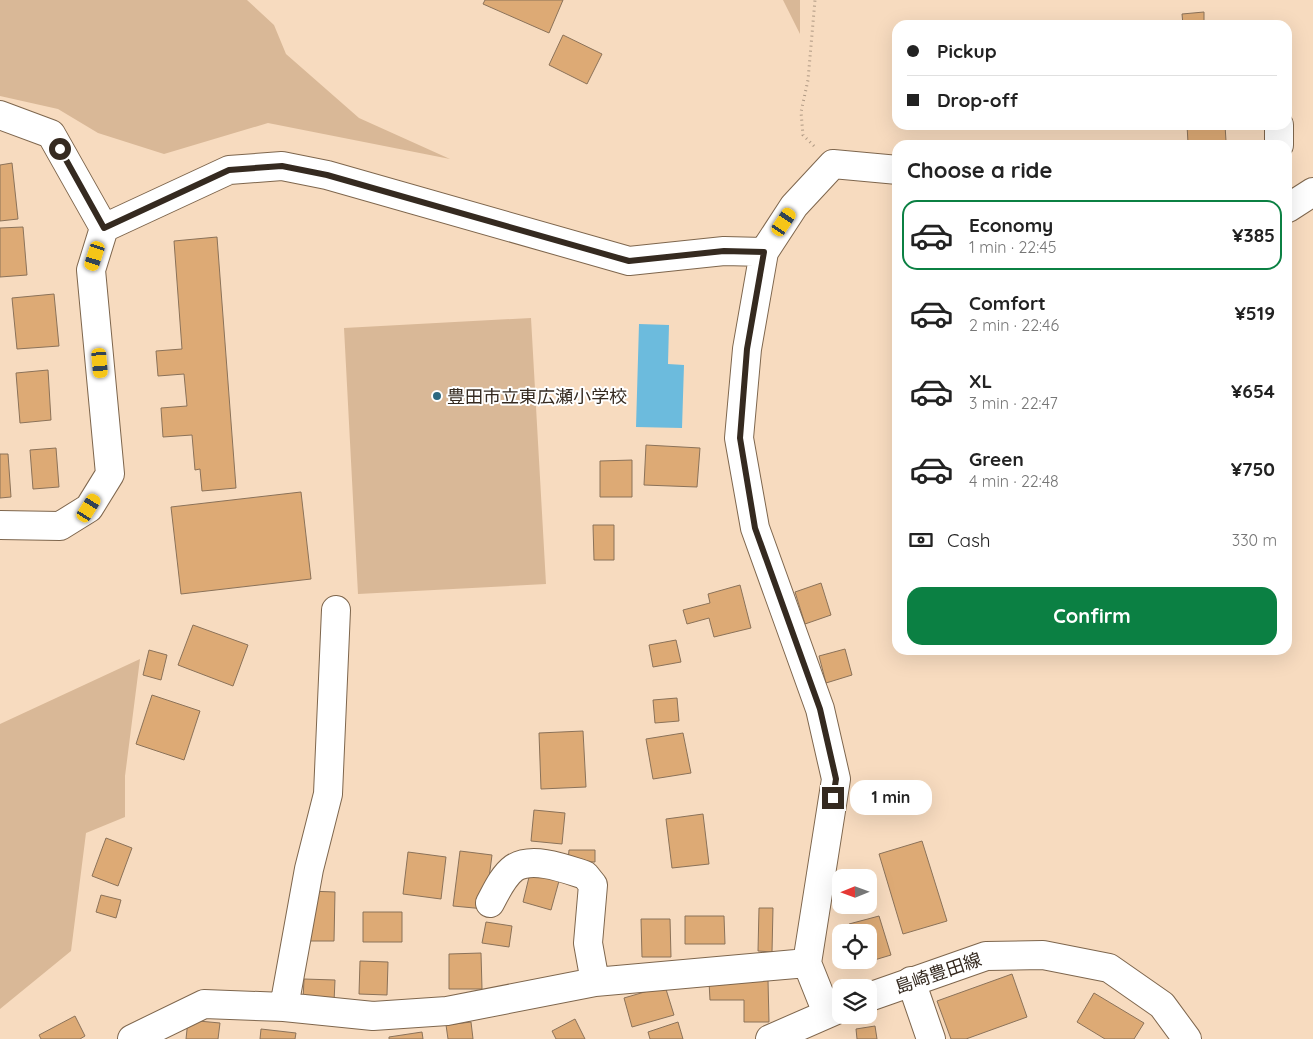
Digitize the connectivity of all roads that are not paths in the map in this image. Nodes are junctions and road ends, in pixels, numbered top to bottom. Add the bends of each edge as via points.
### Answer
1 (0, 115) edge
2 (892, 169) edge
3 (1313, 192) edge
4 (1292, 206) edge
5 (1313, 208) edge
6 (1292, 209) edge
7 (104, 228) junction
8 (764, 252) junction
9 (0, 525) edge
10 (336, 610) dead end
11 (490, 903) dead end
12 (807, 963) junction
13 (911, 981) junction
14 (595, 982) junction
15 (877, 994) edge
16 (284, 1007) junction
17 (832, 1007) edge
18 (832, 1011) edge
19 (132, 1039) edge
20 (770, 1039) edge
21 (931, 1039) edge
22 (1187, 1039) edge

1 - 7 street via 51,134
2 - 8 street via 833,164 794,206
3 - 4 street
5 - 6 street
7 - 8 street via 229,170 282,166 327,175 629,261 724,251
7 - 9 street via 90,270 110,474 89,508 60,526
8 - 12 street via 747,349 740,438 755,528 820,709 836,779
10 - 16 street via 328,794 309,869
11 - 14 street via 514,868 529,863 586,875 593,885 588,943
12 - 14 street
12 - 17 street
13 - 15 street, 島崎豊田線
13 - 21 street
13 - 22 street, 島崎豊田線 via 986,956 1043,955 1109,968 1162,1005
14 - 16 street via 447,1011 373,1016
16 - 19 street via 204,1004
18 - 20 street

